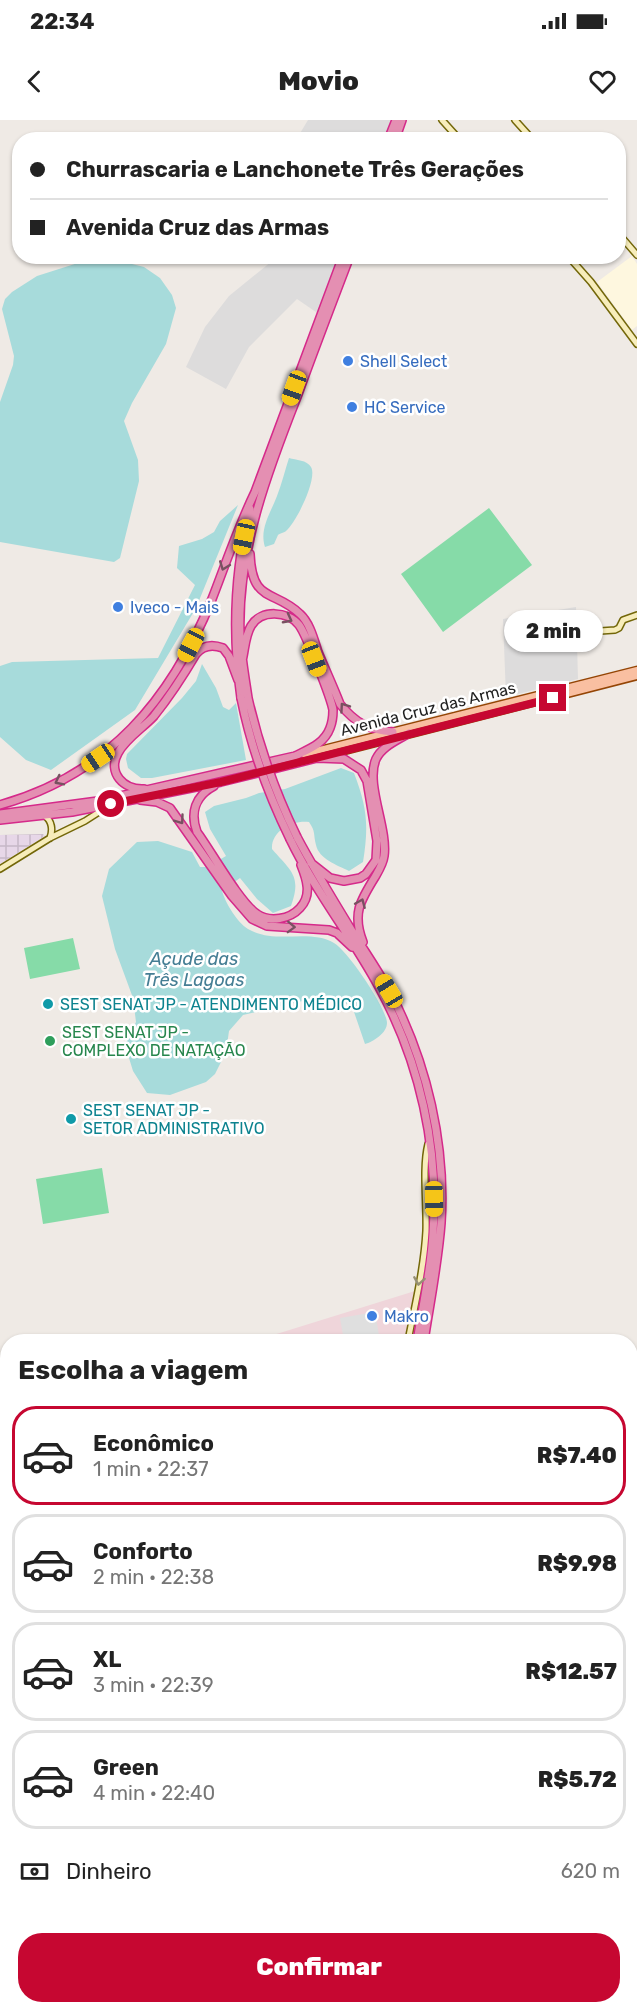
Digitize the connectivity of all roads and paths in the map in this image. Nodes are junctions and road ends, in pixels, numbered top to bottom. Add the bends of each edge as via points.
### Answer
1 (441, 120) edge
2 (515, 120) edge
3 (452, 132) edge
4 (525, 132) edge
5 (626, 243) edge
6 (637, 255) edge
7 (341, 264) edge
8 (347, 264) edge
9 (575, 264) edge
10 (637, 344) edge
11 (255, 492) junction
12 (251, 535) junction
13 (637, 615) edge
14 (586, 632) dead end
15 (242, 661) junction
16 (637, 670) edge
17 (637, 676) edge
18 (238, 680) junction
19 (244, 698) junction
20 (393, 732) junction
21 (409, 734) junction
22 (295, 756) junction
23 (317, 758) junction
24 (221, 782) junction
25 (161, 788) junction
26 (135, 799) junction
27 (111, 804) junction
28 (0, 805) edge
29 (0, 814) edge
30 (45, 816) junction
31 (0, 820) edge
32 (50, 838) junction
33 (294, 838) junction
34 (296, 850) junction
35 (213, 861) junction
36 (311, 863) junction
37 (0, 869) edge
38 (230, 887) junction
39 (367, 959) junction
40 (430, 1139) junction
41 (409, 1334) edge
42 (418, 1334) edge
43 (425, 1334) edge

1 - 3 street
2 - 4 street
5 - 6 street
7 - 11 highway
8 - 12 highway via 277,446
9 - 10 street
11 - 18 highway via 241,550 236,596
11 -> 28 highway via 191,645 156,702 90,763 61,781
12 - 15 highway via 241,596
20 -> 12 highway via 367,728 340,704 304,618 268,596 255,581 250,564
13 - 14 street via 623,620 615,630
15 - 19 highway
15 -> 22 highway via 250,628 258,618 280,614 302,630 333,710 323,739
16 - 20 main road, Avenida Cruz das Armas
17 - 21 main road, Avenida Cruz das Armas
18 - 19 highway
18 - 25 highway via 223,648 204,647 159,710 118,753 114,765 123,783 138,789
19 - 33 highway, bridge
20 - 22 main road, Avenida Cruz das Armas
21 - 23 main road, Avenida Cruz das Armas
39 -> 21 highway via 358,930 359,905 385,854 374,781 375,761 382,750
22 - 25 highway
23 - 24 highway
23 - 36 highway via 344,759 364,775 378,853 366,874 344,881 330,878
24 - 26 highway
24 - 35 highway via 203,794 194,808 194,825
25 - 29 highway
26 - 27 highway
26 -> 35 highway via 170,808
27 - 30 highway
27 - 32 street
30 - 31 highway
30 - 32 street via 50,822
32 - 37 street
33 - 34 highway
33 - 36 highway
34 - 38 highway via 308,891 294,913 277,919 262,917
34 - 39 highway
35 - 38 highway
36 - 39 highway
38 -> 39 highway via 245,913 260,924 329,930
39 - 40 highway via 405,1041
39 - 43 highway via 397,1005 416,1049 437,1140 441,1224
40 -> 41 street via 426,1156 424,1252
40 - 42 highway via 433,1236

